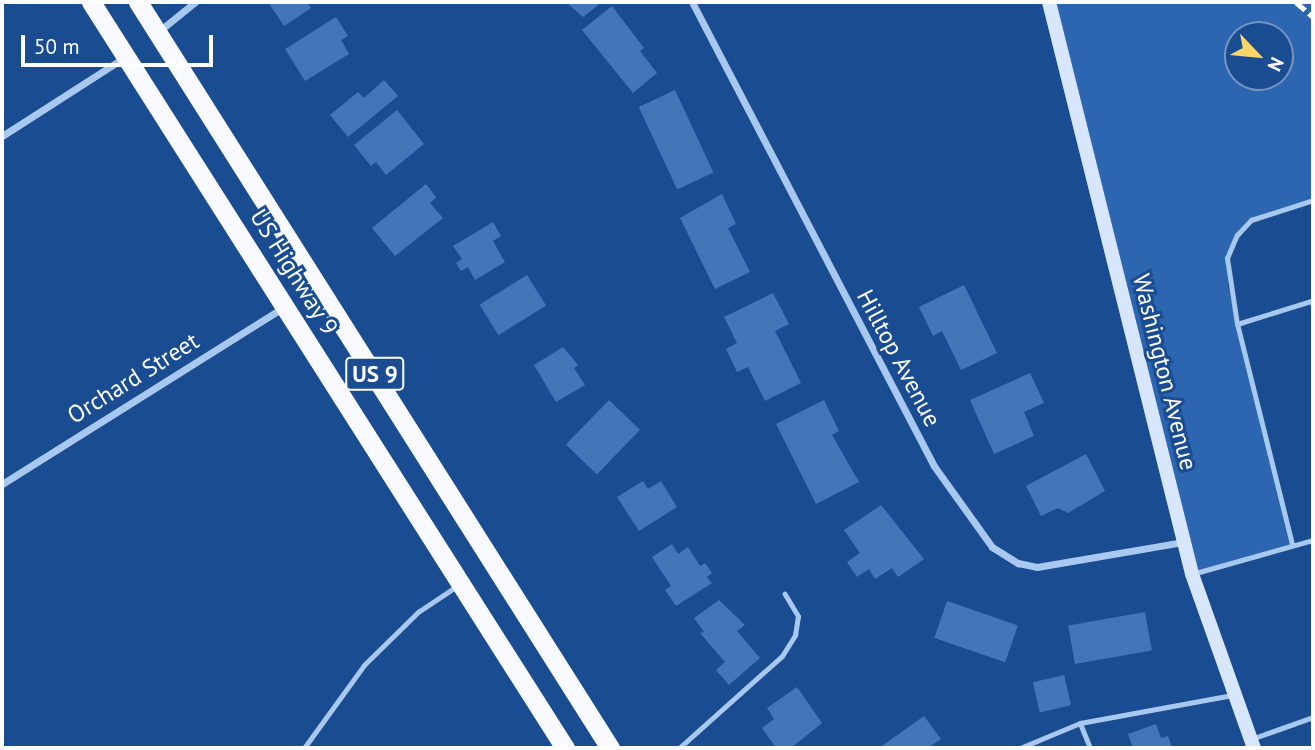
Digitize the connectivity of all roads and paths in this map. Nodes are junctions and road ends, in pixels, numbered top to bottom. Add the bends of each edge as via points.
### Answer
1 (91, 2) edge
2 (138, 2) edge
3 (195, 2) edge
4 (692, 2) edge
5 (1049, 2) edge
6 (158, 32) junction
7 (128, 55) junction
8 (2, 136) edge
9 (1313, 200) edge
10 (1313, 305) edge
11 (286, 306) junction
12 (1237, 324) junction
13 (2, 484) edge
14 (1313, 540) edge
15 (1184, 542) junction
16 (1292, 544) junction
17 (1192, 574) junction
18 (463, 583) junction
19 (785, 594) dead end
20 (1232, 695) junction
21 (1313, 717) edge
22 (1080, 723) junction
23 (1252, 744) edge
24 (303, 748) edge
25 (565, 748) edge
26 (610, 748) edge
27 (679, 748) edge
28 (1020, 748) edge
29 (1090, 748) edge

1 - 7 highway, US Highway 9 / US 9
2 - 6 highway, US Highway 9 / US 9
3 - 6 street
4 - 15 street, Hilltop Avenue via 934,466 992,547 1018,563 1037,567
5 - 15 main road, Washington Avenue
6 - 26 highway, US Highway 9 / US 9
7 - 8 street
7 - 11 highway, US Highway 9 / US 9
9 - 12 lane via 1251,220 1237,235 1227,258
10 - 12 lane via 1311,301
11 - 13 street, Orchard Street
11 - 18 highway, US Highway 9 / US 9
12 - 16 lane
14 - 16 lane
15 - 17 main road, Washington Avenue
16 - 17 lane
17 - 20 main road, Washington Avenue
18 - 24 lane via 418,612 364,665
18 - 25 highway, US Highway 9 / US 9
19 - 27 lane via 798,616 795,635 782,656
20 - 22 lane
20 - 23 main road, Washington Avenue
21 - 23 lane
22 - 28 lane
22 - 29 lane

